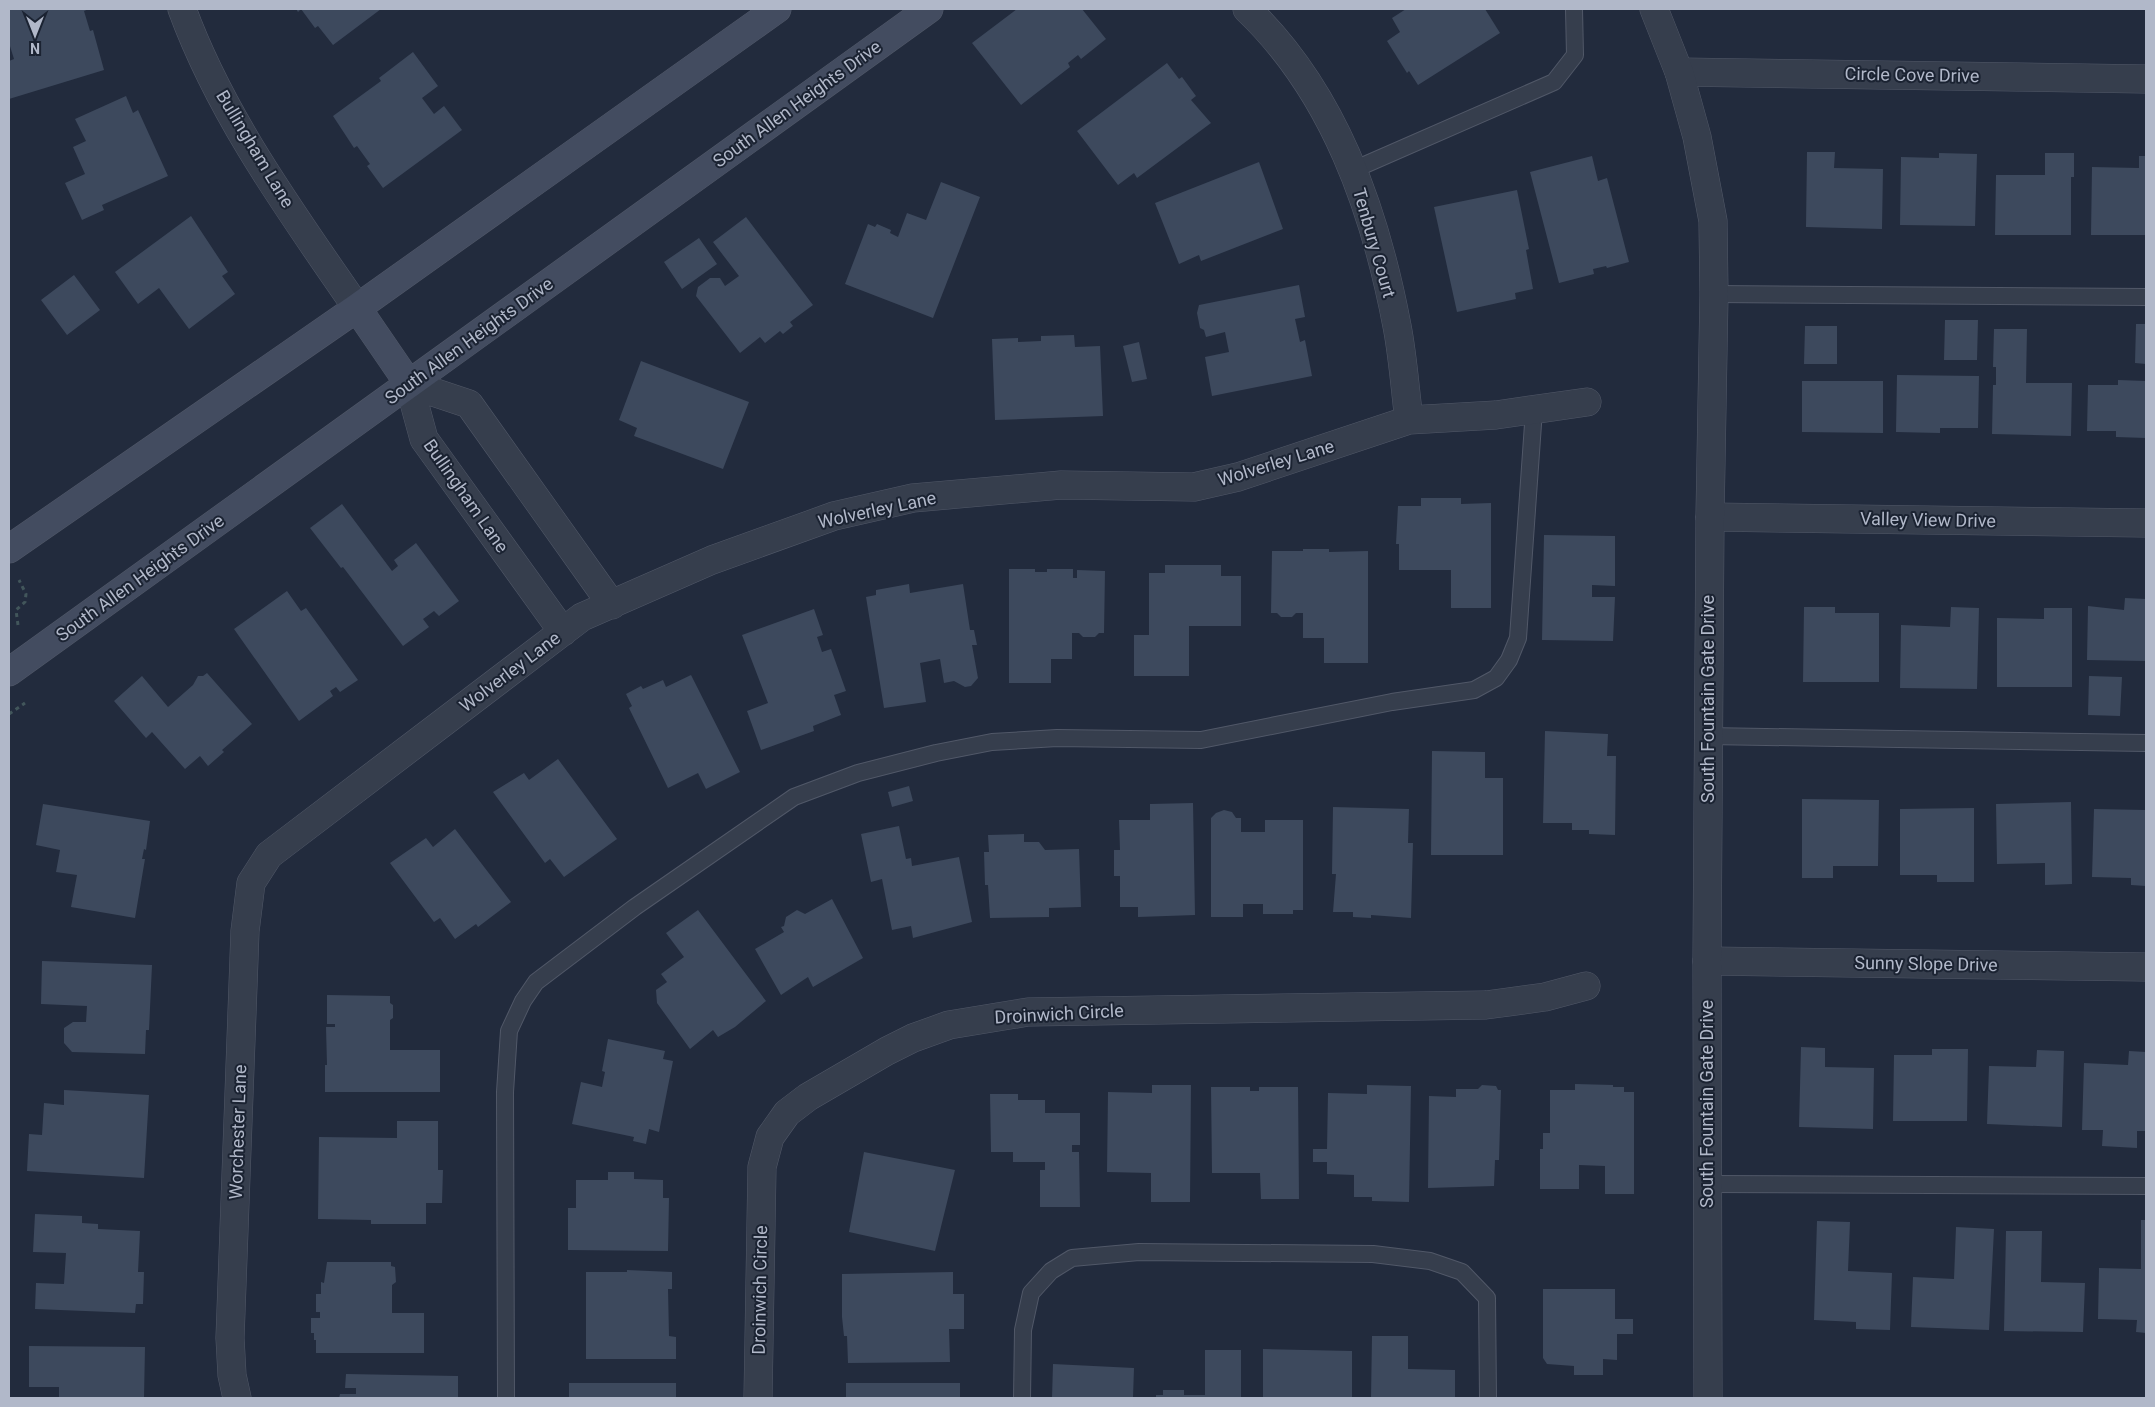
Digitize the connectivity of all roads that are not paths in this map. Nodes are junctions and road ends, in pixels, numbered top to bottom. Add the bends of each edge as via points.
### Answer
1 (182, 9) edge
2 (777, 9) edge
3 (929, 9) edge
4 (1247, 9) edge
5 (1574, 9) edge
6 (1654, 9) edge
7 (1679, 72) junction
8 (2146, 78) edge
9 (1353, 170) junction
10 (1714, 294) junction
11 (2146, 297) edge
12 (357, 308) junction
13 (409, 384) junction
14 (1587, 402) dead end
15 (1534, 410) junction
16 (1409, 420) junction
17 (1710, 517) junction
18 (2146, 523) edge
19 (9, 549) edge
20 (612, 605) junction
21 (563, 632) junction
22 (9, 672) edge
23 (1708, 736) junction
24 (2146, 743) edge
25 (260, 868) joint
26 (1706, 961) junction
27 (2146, 968) edge
28 (1586, 986) dead end
29 (1708, 1184) junction
30 (2146, 1186) edge
31 (237, 1398) edge
32 (506, 1398) edge
33 (758, 1398) edge
34 (1022, 1398) edge
35 (1488, 1398) edge
36 (1708, 1398) edge

1 - 12 street, Bullingham Lane via 194,42 227,109
2 - 12 main road
3 - 13 main road, South Allen Heights Drive
4 - 9 street, Tenbury Court via 1274,35 1310,84
5 - 9 lane via 1575,56 1554,82
6 - 7 street, South Fountain Gate Drive
7 - 8 street, Circle Cove Drive
7 - 10 street, South Fountain Gate Drive via 1697,136 1713,221
9 - 16 street, Tenbury Court via 1368,208 1397,326
10 - 11 lane
10 - 17 street, South Fountain Gate Drive
12 - 13 main road
12 - 19 main road
13 - 20 street via 469,404
13 - 21 street, Bullingham Lane via 424,439
13 - 22 main road, South Allen Heights Drive
14 - 15 street, Wolverley Lane
15 - 16 street, Wolverley Lane
15 - 32 lane via 1518,638 1496,678 1474,690 1392,702 1201,740 1057,738 992,742 858,773 794,798 635,907 536,982 509,1031 505,1092
16 - 20 street, Wolverley Lane via 1238,478 1194,487 1061,485 913,498 834,516 712,560
17 - 18 street, Valley View Drive
17 - 23 street, South Fountain Gate Drive
20 - 21 street, Wolverley Lane via 582,618
21 - 25 street, Wolverley Lane via 269,855
23 - 24 lane
23 - 26 street, South Fountain Gate Drive
25 - 31 street, Worchester Lane via 251,884 246,931 230,1338
26 - 27 street, Sunny Slope Drive
26 - 29 street, South Fountain Gate Drive
28 - 33 street, Droinwich Circle via 1545,997 1486,1005 1028,1012 949,1025 887,1050 808,1097 787,1113 770,1137 762,1167
29 - 30 lane
29 - 36 street, South Fountain Gate Drive
34 - 35 lane via 1022,1330 1031,1293 1052,1271 1072,1258 1139,1252 1372,1254 1430,1261 1462,1272 1487,1298

